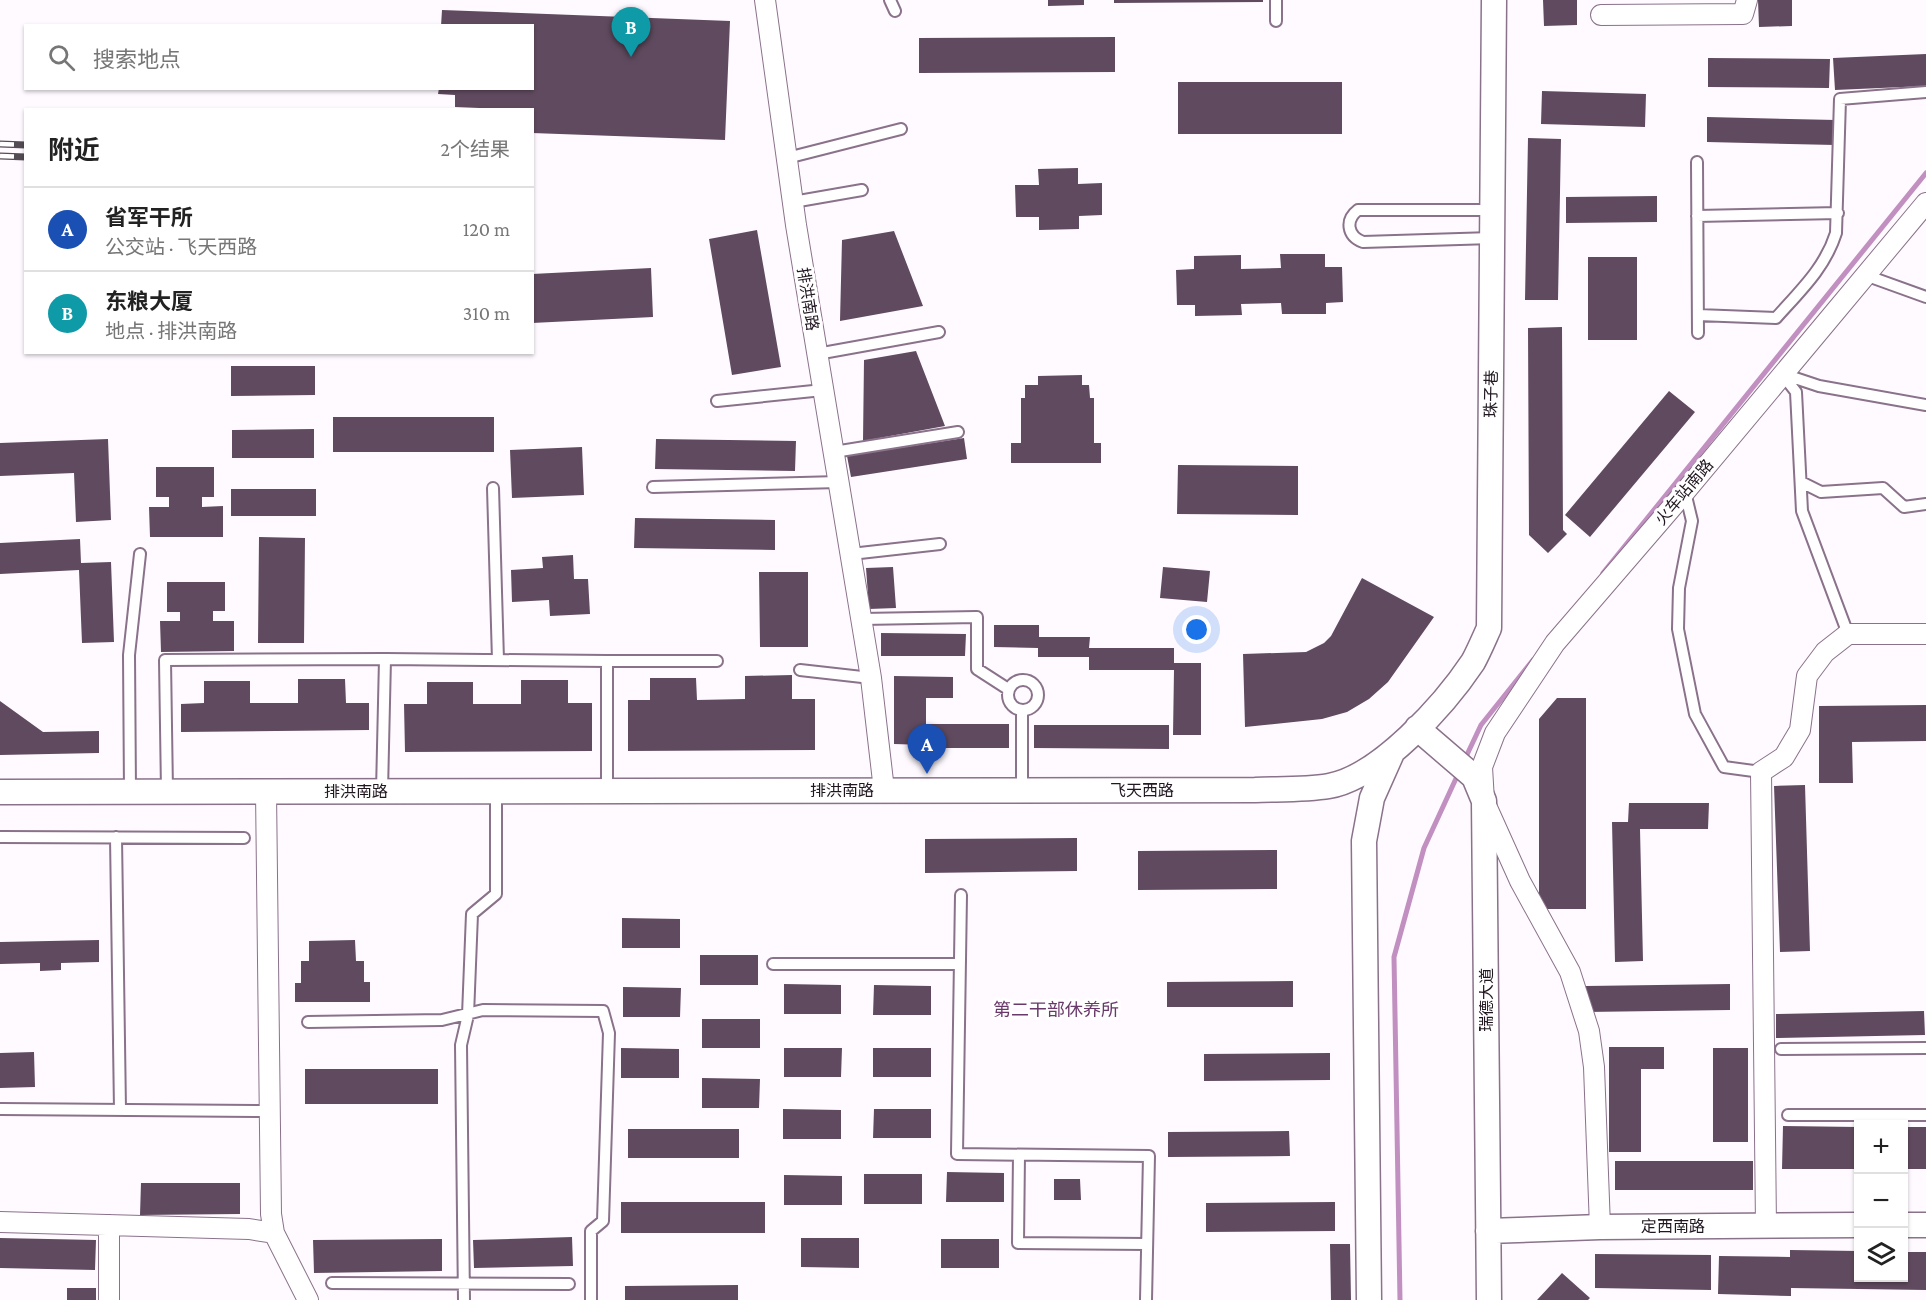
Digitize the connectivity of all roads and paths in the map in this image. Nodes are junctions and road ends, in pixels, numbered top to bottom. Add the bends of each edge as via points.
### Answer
1 (765, 0) edge
2 (1276, 0) edge
3 (1494, 0) edge
4 (1748, 0) edge
5 (1602, 15) dead end
6 (1276, 21) dead end
7 (1926, 92) edge
8 (901, 129) dead end
9 (787, 158) junction
10 (1697, 162) dead end
11 (862, 190) dead end
12 (793, 202) junction
13 (1926, 203) edge
14 (1492, 210) junction
15 (1838, 213) junction
16 (1697, 216) junction
17 (1492, 238) junction
18 (1865, 275) junction
19 (1926, 297) edge
20 (1698, 315) junction
21 (939, 332) dead end
22 (1698, 333) dead end
23 (817, 354) junction
24 (1782, 374) junction
25 (823, 390) junction
26 (717, 401) dead end
27 (1926, 405) edge
28 (958, 432) dead end
29 (834, 452) junction
30 (839, 482) junction
31 (1801, 482) junction
32 (653, 487) dead end
33 (493, 488) dead end
34 (1685, 492) junction
35 (1926, 504) edge
36 (940, 544) dead end
37 (140, 554) dead end
38 (850, 554) junction
39 (862, 619) junction
40 (1848, 634) junction
41 (1926, 634) edge
42 (385, 659) junction
43 (498, 660) junction
44 (607, 661) junction
45 (717, 661) dead end
46 (800, 670) dead end
47 (871, 678) junction
48 (1008, 689) junction
49 (1022, 710) junction
50 (1418, 728) junction
51 (1392, 753) junction
52 (1761, 772) junction
53 (884, 790) junction
54 (1022, 790) junction
55 (130, 791) junction
56 (167, 791) junction
57 (266, 791) junction
58 (382, 791) junction
59 (496, 791) junction
60 (607, 791) junction
61 (0, 792) edge
62 (1484, 801) junction
63 (0, 837) edge
64 (116, 837) junction
65 (244, 838) dead end
66 (961, 896) dead end
67 (773, 964) dead end
68 (960, 964) junction
69 (468, 1015) junction
70 (308, 1022) dead end
71 (1926, 1048) edge
72 (1781, 1049) dead end
73 (0, 1109) edge
74 (120, 1110) junction
75 (270, 1111) junction
76 (1788, 1115) dead end
77 (1926, 1115) edge
78 (1019, 1155) junction
79 (0, 1222) edge
80 (109, 1225) junction
81 (1854, 1225) edge
82 (1908, 1225) edge
83 (1926, 1225) edge
84 (1766, 1226) junction
85 (1600, 1227) junction
86 (1488, 1231) junction
87 (274, 1233) junction
88 (1147, 1244) junction
89 (332, 1283) dead end
90 (463, 1284) junction
91 (569, 1284) dead end
92 (109, 1300) edge
93 (308, 1300) edge
94 (464, 1300) edge
95 (591, 1300) edge
96 (1146, 1300) edge
97 (1369, 1300) edge
98 (1489, 1300) edge

1 - 9 street, 排洪南路
2 - 6 lane
3 - 14 street, 珠子巷
4 - 5 street via 1743,14
7 - 15 lane via 1840,99
8 - 9 lane
9 - 12 street, 排洪南路
10 - 16 lane
11 - 12 lane
12 - 23 street, 排洪南路
13 - 18 street, 火车站南路
14 - 17 street, 珠子巷
14 - 17 lane via 1358,210 1349,226 1353,236 1362,242
15 - 16 lane
15 - 20 lane via 1830,252 1820,269 1776,318
16 - 20 lane
17 - 50 street, 珠子巷 via 1488,628 1474,660
18 - 19 lane
18 - 24 street, 火车站南路
20 - 22 lane
21 - 23 lane
23 - 25 street, 排洪南路
24 - 27 lane via 1819,386
24 - 31 lane via 1796,392
24 - 34 street, 火车站南路
25 - 26 lane
25 - 29 street, 排洪南路
28 - 29 lane
29 - 30 street, 排洪南路
30 - 32 lane
30 - 38 street, 排洪南路
31 - 35 lane via 1821,492 1883,488 1904,507
31 - 40 lane via 1802,512
33 - 43 lane
34 - 52 lane via 1692,521 1679,588 1677,629 1695,714 1724,767
34 - 62 street, 火车站南路 via 1555,643 1521,691 1495,734 1482,767
36 - 38 lane
37 - 55 lane via 129,655
38 - 39 street, 排洪南路
39 - 47 street, 排洪南路
39 - 48 lane via 977,617 977,669
40 - 41 street
40 - 52 street via 1825,652 1807,676 1800,730 1784,757
42 - 43 lane
42 - 56 lane via 165,660
42 - 58 lane
43 - 44 lane
44 - 45 lane
44 - 60 lane
46 - 47 lane
47 - 53 street, 排洪南路
48 - 49 lane via 1011,706
48 - 49 lane via 1017,681 1034,684 1037,701
49 - 54 lane
50 - 51 street, 珠子巷
50 - 62 street, 瑞德大道 via 1474,777
51 - 54 street, 飞天西路 via 1357,777 1329,786 1255,790
51 - 97 street via 1372,798 1365,841
52 - 84 street
53 - 54 street, 飞天西路
53 - 60 street, 排洪南路
55 - 56 street, 排洪南路
55 - 61 street, 排洪南路
56 - 57 street, 排洪南路
57 - 58 street, 排洪南路
57 - 75 street
58 - 59 street, 排洪南路
59 - 60 street, 排洪南路
59 - 69 lane via 496,894 472,914
62 - 85 street via 1520,881 1570,972 1589,1031
62 - 86 street, 瑞德大道
63 - 64 lane
64 - 65 lane
64 - 74 lane
66 - 68 lane
67 - 68 lane
68 - 78 lane via 957,1154
69 - 70 lane via 442,1020
69 - 90 lane via 461,1045
69 - 95 lane via 483,1010 603,1011 609,1033 603,1221 591,1231
71 - 72 lane
73 - 74 lane
74 - 75 lane
75 - 87 street
76 - 77 lane
78 - 88 lane via 1018,1242
78 - 88 lane via 1149,1156
79 - 80 street
80 - 87 street
80 - 92 street
81 - 84 street, 定西南路
82 - 83 street
84 - 85 street, 定西南路
85 - 86 street, 定西南路
86 - 98 street, 瑞德大道
87 - 93 street
88 - 96 lane
89 - 90 lane
90 - 91 lane
90 - 94 lane

